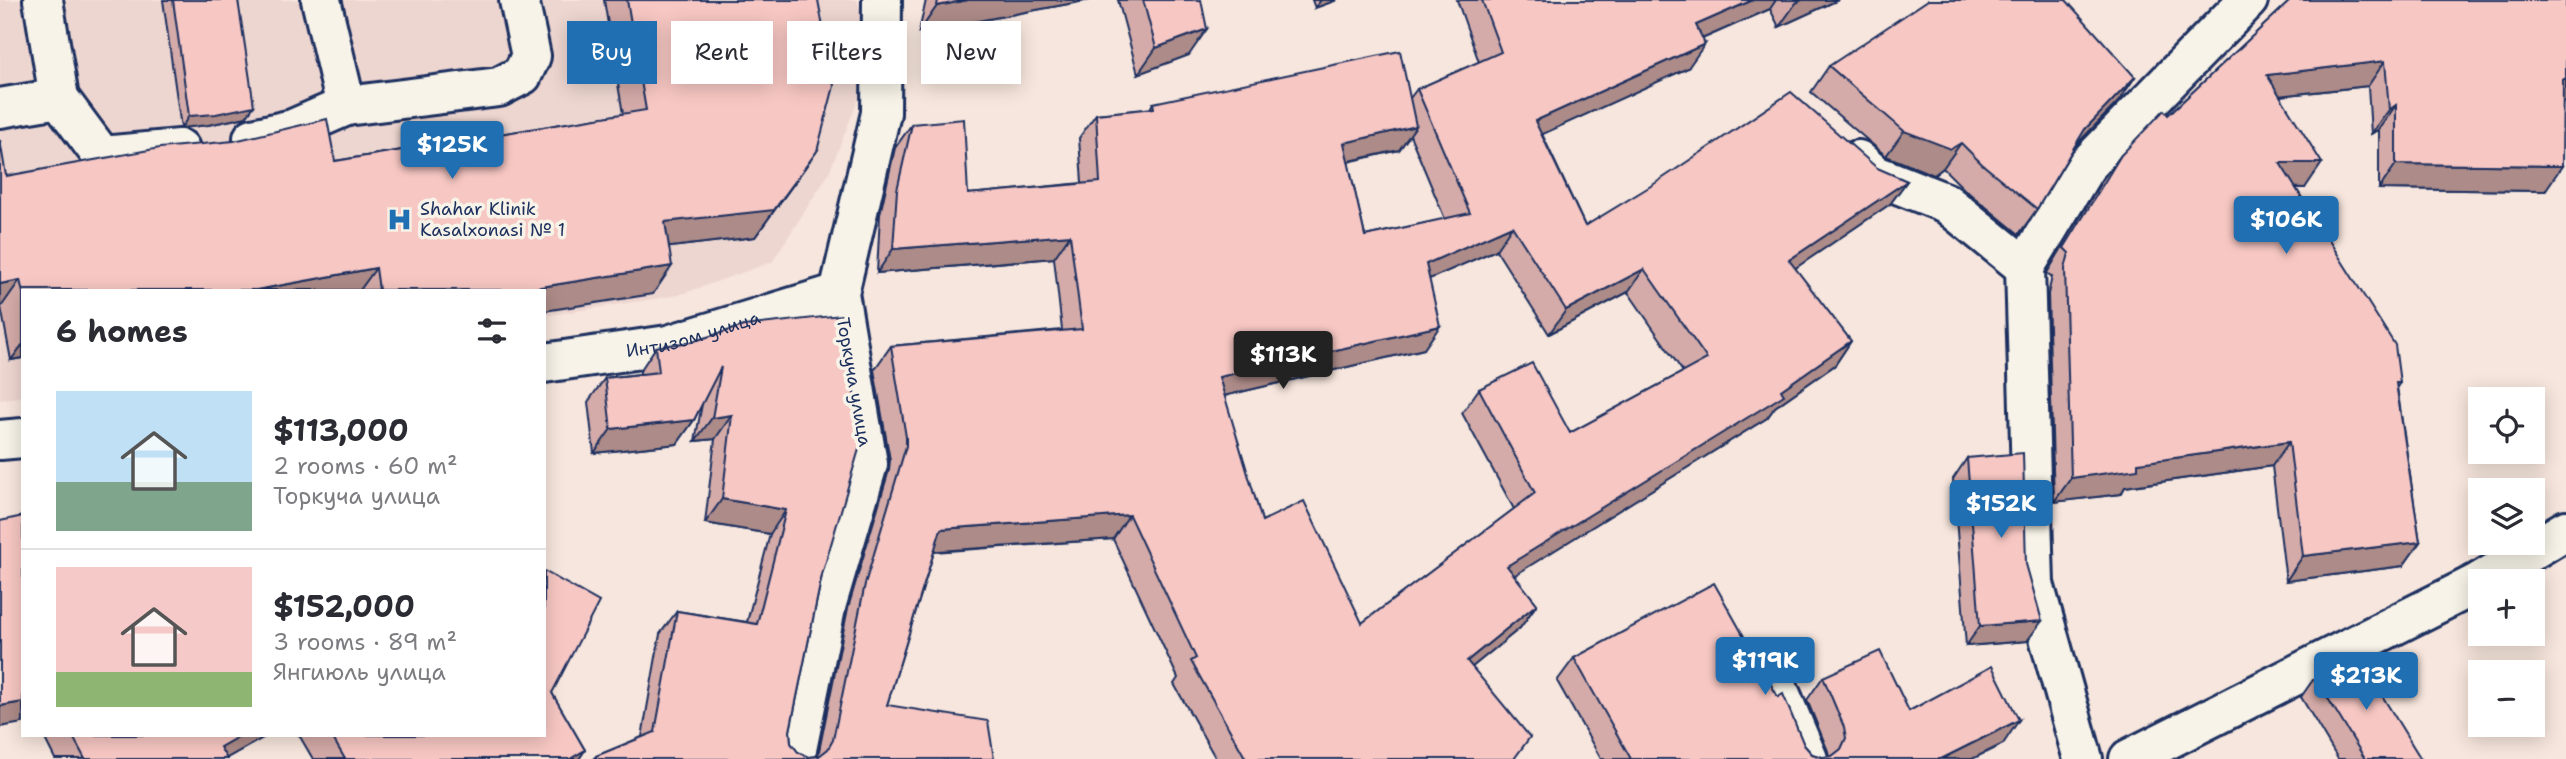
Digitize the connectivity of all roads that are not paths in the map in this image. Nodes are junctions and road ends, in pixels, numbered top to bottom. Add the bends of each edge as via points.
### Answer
1 (43, 0) edge
2 (321, 0) edge
3 (519, 0) edge
4 (882, 0) edge
5 (2248, 0) edge
6 (59, 98) junction
7 (346, 106) junction
8 (0, 108) edge
9 (1833, 139) edge
10 (2025, 267) junction
11 (839, 293) junction
12 (546, 363) edge
13 (21, 438) edge
14 (0, 440) edge
15 (2566, 530) edge
16 (2500, 569) edge
17 (2468, 587) edge
18 (1768, 664) dead end
19 (794, 759) edge
20 (1808, 759) edge
21 (2083, 759) edge
22 (2129, 759) edge

1 - 6 street
2 - 7 street
3 - 7 street via 531,56 522,75 499,88
4 - 11 street, Торкуча улица via 881,113
5 - 10 street via 2086,166
6 - 7 street via 102,156 217,145 293,129
6 - 8 street
9 - 10 street via 1875,174 1946,203
10 - 21 street via 2034,584
11 - 12 street, Интизом улица via 668,345
11 - 19 street, Торкуча улица via 868,464 827,603
13 - 14 street
15 - 16 street
17 - 22 street
18 - 20 street

